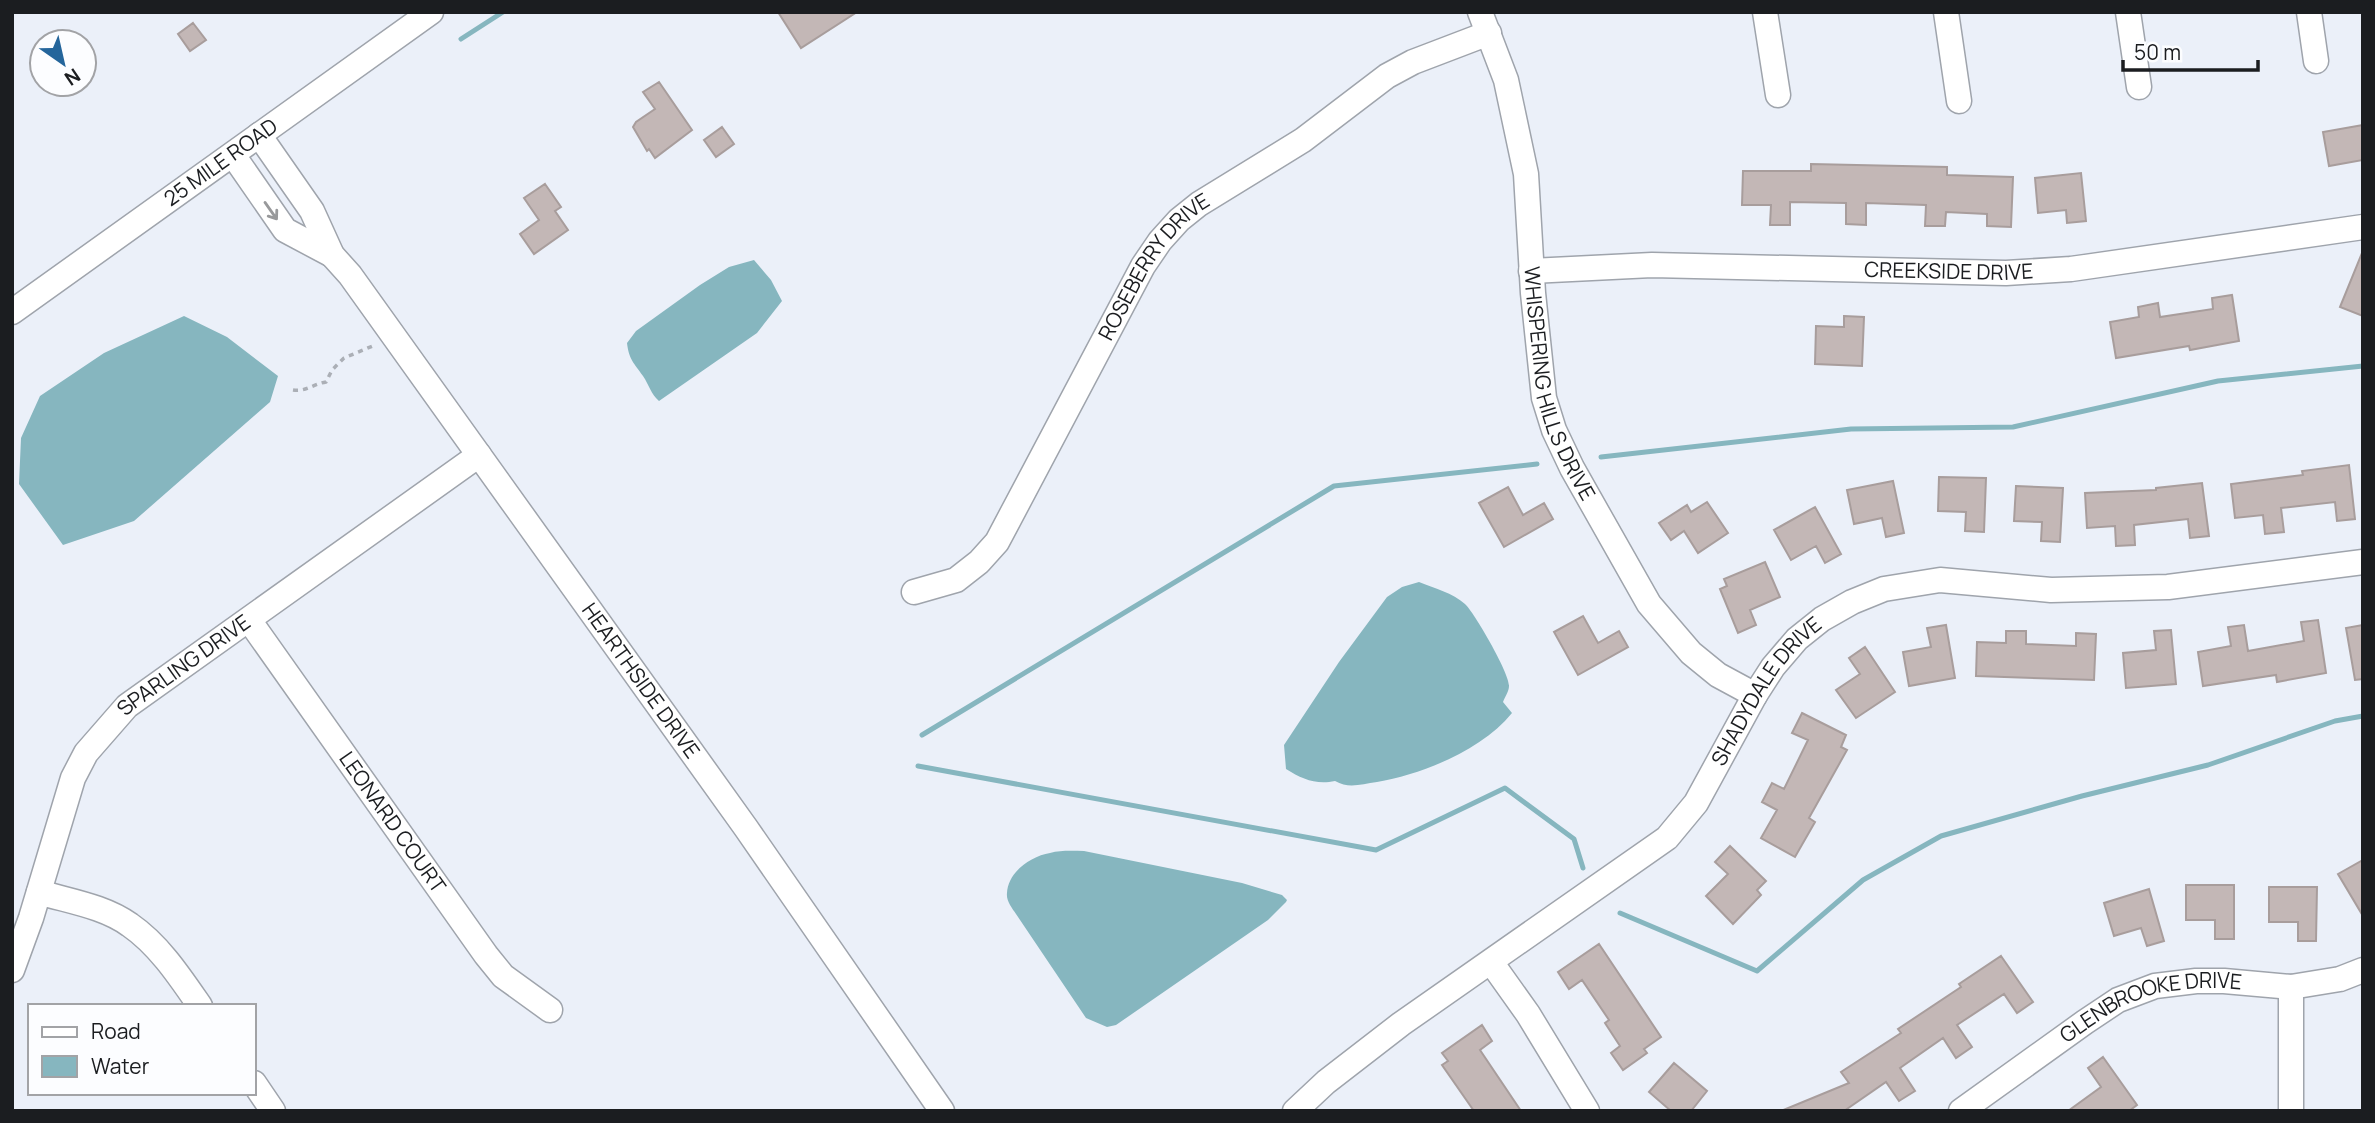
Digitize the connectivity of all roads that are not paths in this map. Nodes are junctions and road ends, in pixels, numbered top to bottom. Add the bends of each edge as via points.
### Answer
1 (1765, 12) edge
2 (1946, 12) edge
3 (2128, 12) edge
4 (2309, 12) edge
5 (417, 16) edge
6 (1485, 23) edge
7 (2316, 61) dead end
8 (2139, 88) dead end
9 (1777, 95) dead end
10 (1959, 101) dead end
11 (260, 135) junction
12 (233, 155) junction
13 (2363, 227) edge
14 (332, 255) junction
15 (1531, 271) junction
16 (12, 312) edge
17 (479, 455) junction
18 (2363, 562) edge
19 (914, 592) dead end
20 (249, 620) junction
21 (1755, 695) junction
22 (39, 892) junction
23 (1491, 962) junction
24 (12, 970) edge
25 (2363, 970) edge
26 (2291, 987) junction
27 (199, 1004) edge
28 (550, 1010) dead end
29 (256, 1086) edge
30 (273, 1111) edge
31 (942, 1111) edge
32 (1294, 1111) edge
33 (1587, 1111) edge
34 (1961, 1111) edge
35 (2291, 1111) edge

1 - 9 street
2 - 10 street
3 - 8 street
4 - 7 street
5 - 11 street, 25 MILE ROAD
6 - 15 street, WHISPERING HILLS DRIVE via 1506,80 1526,174
6 - 19 street, ROSEBERRY DRIVE via 1387,76 1303,140 1223,187 1178,220 1143,266 997,542 956,580
11 - 12 street, 25 MILE ROAD
11 - 14 street, HEARTHSIDE DRIVE via 312,211
12 -> 14 street, HEARTHSIDE DRIVE via 285,230
12 - 16 street, 25 MILE ROAD
13 - 15 street, CREEKSIDE DRIVE via 2071,269 2019,272 1652,265
14 - 17 street, HEARTHSIDE DRIVE
15 - 21 street, WHISPERING HILLS DRIVE via 1544,398 1572,468 1649,604 1670,631 1718,675
17 - 20 street, SPARLING DRIVE
17 - 31 street, HEARTHSIDE DRIVE
18 - 21 street, SHADYDALE DRIVE via 2168,587 2052,590 1940,580 1884,589 1822,619 1797,639
20 - 22 street, SPARLING DRIVE via 127,706 86,753 73,778
20 - 28 street, LEONARD COURT via 486,955 503,976
21 - 23 street, SHADYDALE DRIVE via 1696,803 1667,838
22 - 24 street, SPARLING DRIVE
22 - 27 street via 107,912 130,925 172,966
23 - 32 street, SHADYDALE DRIVE via 1401,1024
23 - 33 street
25 - 26 street, GLENBROOKE DRIVE
26 - 34 street, GLENBROOKE DRIVE via 2224,981 2155,986 2118,1000 2085,1021
26 - 35 street
29 - 30 street

